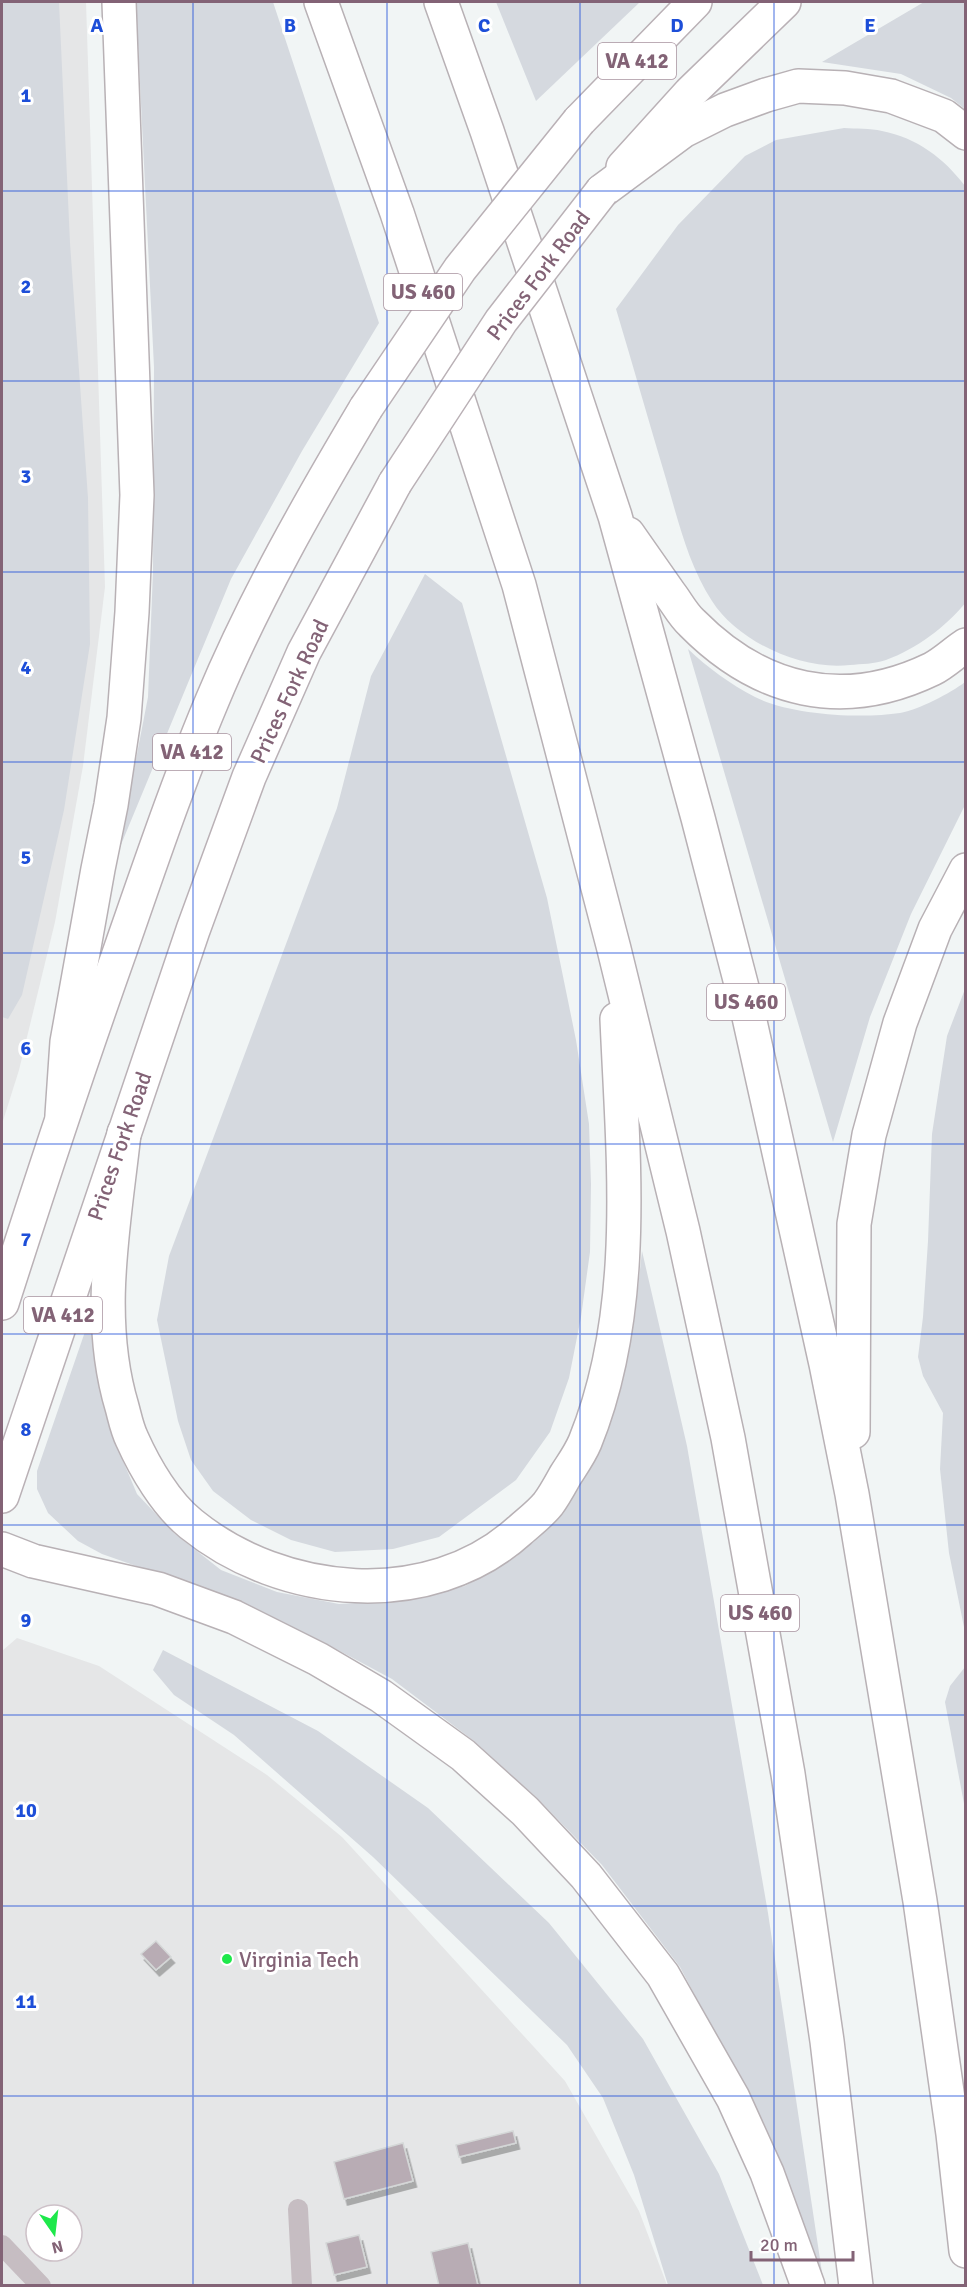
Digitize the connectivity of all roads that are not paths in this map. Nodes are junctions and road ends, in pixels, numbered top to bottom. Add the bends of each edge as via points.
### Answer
1 (119, 2) edge
2 (321, 2) edge
3 (441, 2) edge
4 (695, 2) edge
5 (784, 2) edge
6 (966, 133) edge
7 (602, 191) junction
8 (615, 516) junction
9 (966, 645) edge
10 (966, 870) edge
11 (614, 949) junction
12 (62, 1115) junction
13 (124, 1133) junction
14 (2, 1303) edge
15 (852, 1494) junction
16 (2, 1496) edge
17 (2, 1549) edge
18 (298, 2209) dead end
19 (2, 2245) edge
20 (966, 2251) edge
21 (41, 2286) edge
22 (302, 2286) edge
23 (808, 2286) edge
24 (856, 2286) edge

1 - 12 main road via 137,495 132,612 121,740 67,1042
2 - 11 main road, US 460 via 397,213 519,585
3 - 8 main road, US 460
4 - 12 main road, VA 412, bridge via 579,120 459,269 332,465 249,620 213,700 161,831
5 - 7 main road, Prices Fork Road via 690,93
6 - 7 main road via 944,116 891,96 845,88 798,86 725,110 683,131
7 - 13 main road, Prices Fork Road / VA 412, bridge via 501,321 395,483 304,652 249,777
8 - 9 main road via 689,621 723,653 761,674 800,688 843,693 891,686 934,668
8 - 15 main road, US 460 via 745,999
10 - 15 main road via 935,929 900,1023 869,1135 854,1224
11 - 13 main road via 624,1180 618,1316 605,1385 584,1446 547,1506 504,1544 454,1571 403,1585 340,1585 284,1574 235,1554 189,1523 154,1482 130,1436 115,1385 107,1332 109,1270
11 - 24 main road, US 460 via 683,1231 759,1606 808,1907
12 - 14 main road, VA 412
13 - 16 main road, Prices Fork Road / VA 412
15 - 20 main road, US 460 via 920,1901
17 - 23 main road via 33,1562 158,1588 234,1617 318,1659 381,1696 463,1755 525,1811 586,1876 663,1975 734,2098 767,2173
18 - 22 lane
19 - 21 lane

